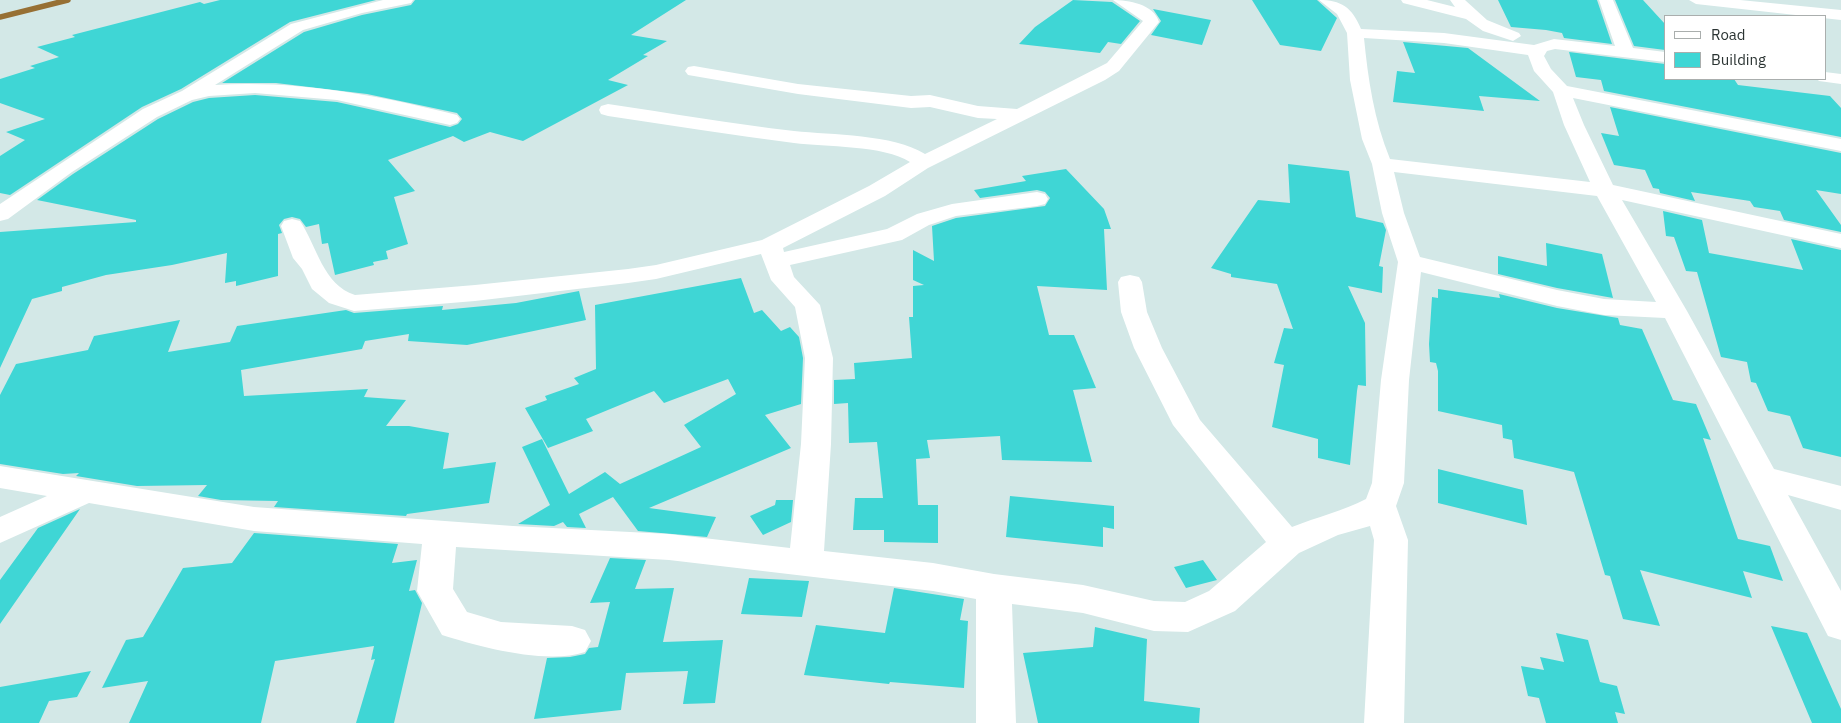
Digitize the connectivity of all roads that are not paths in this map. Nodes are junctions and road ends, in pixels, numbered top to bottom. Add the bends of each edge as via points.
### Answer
1 (406, 0) edge
2 (1120, 0) edge
3 (1326, 0) edge
4 (1408, 0) edge
5 (1457, 0) edge
6 (1606, 0) edge
7 (1696, 0) edge
8 (1470, 15) junction
9 (1841, 15) edge
10 (1355, 33) junction
11 (1547, 48) junction
12 (1626, 52) junction
13 (1664, 57) edge
14 (694, 71) dead end
15 (1826, 78) edge
16 (1841, 79) edge
17 (1561, 90) junction
18 (186, 96) junction
19 (608, 110) dead end
20 (1019, 115) junction
21 (450, 119) dead end
22 (1841, 145) edge
23 (921, 164) junction
24 (1382, 164) junction
25 (1605, 190) junction
26 (1037, 199) dead end
27 (9, 201) edge
28 (0, 214) edge
29 (292, 226) dead end
30 (1841, 241) edge
31 (773, 253) junction
32 (1410, 262) junction
33 (1130, 282) dead end
34 (1674, 311) junction
35 (1762, 478) junction
36 (2, 481) edge
37 (87, 491) junction
38 (1841, 498) edge
39 (1380, 506) junction
40 (0, 531) edge
41 (440, 533) junction
42 (1286, 544) junction
43 (806, 564) junction
44 (994, 588) junction
45 (1841, 625) edge
46 (572, 641) dead end
47 (996, 723) edge
48 (1384, 723) edge

1 - 18 street via 297,27
2 - 20 street via 1150,18 1147,29 1113,67
3 - 10 street via 1342,12
4 - 8 street
5 - 8 street
6 - 12 street
7 - 9 street
8 - 11 street via 1498,33
10 - 11 street
10 - 24 street via 1359,80 1372,139
11 - 12 street
11 - 17 street via 1536,56 1543,71
12 - 13 street
14 - 20 street via 798,89 911,102 930,101 978,112
15 - 16 street
17 - 22 street
17 - 25 street
18 - 21 street via 281,89 353,97
18 - 27 street via 150,113
19 - 23 street via 794,137 861,143 908,152
20 - 23 street
23 - 31 street
24 - 25 street
24 - 32 street via 1393,212
25 - 30 street
25 - 34 street
26 - 31 street via 967,208 924,219 894,235
27 - 28 street
29 - 31 street via 305,258 313,266 321,284 338,298 354,303 628,276
31 - 43 street via 783,280 807,305 819,358
32 - 34 street via 1604,307
32 - 39 street via 1395,380 1388,483
33 - 42 street via 1134,312 1148,348 1188,425
34 - 35 street
35 - 38 street
35 - 45 street
36 - 37 street
37 - 40 street
37 - 41 street via 254,519
39 - 42 street via 1362,516 1327,526
39 - 48 street via 1391,540
41 - 43 street via 669,547
41 - 46 street via 435,591 455,624 501,637
42 - 44 street via 1222,601 1188,617 1154,616 1083,599
43 - 44 street via 933,577
44 - 47 street

